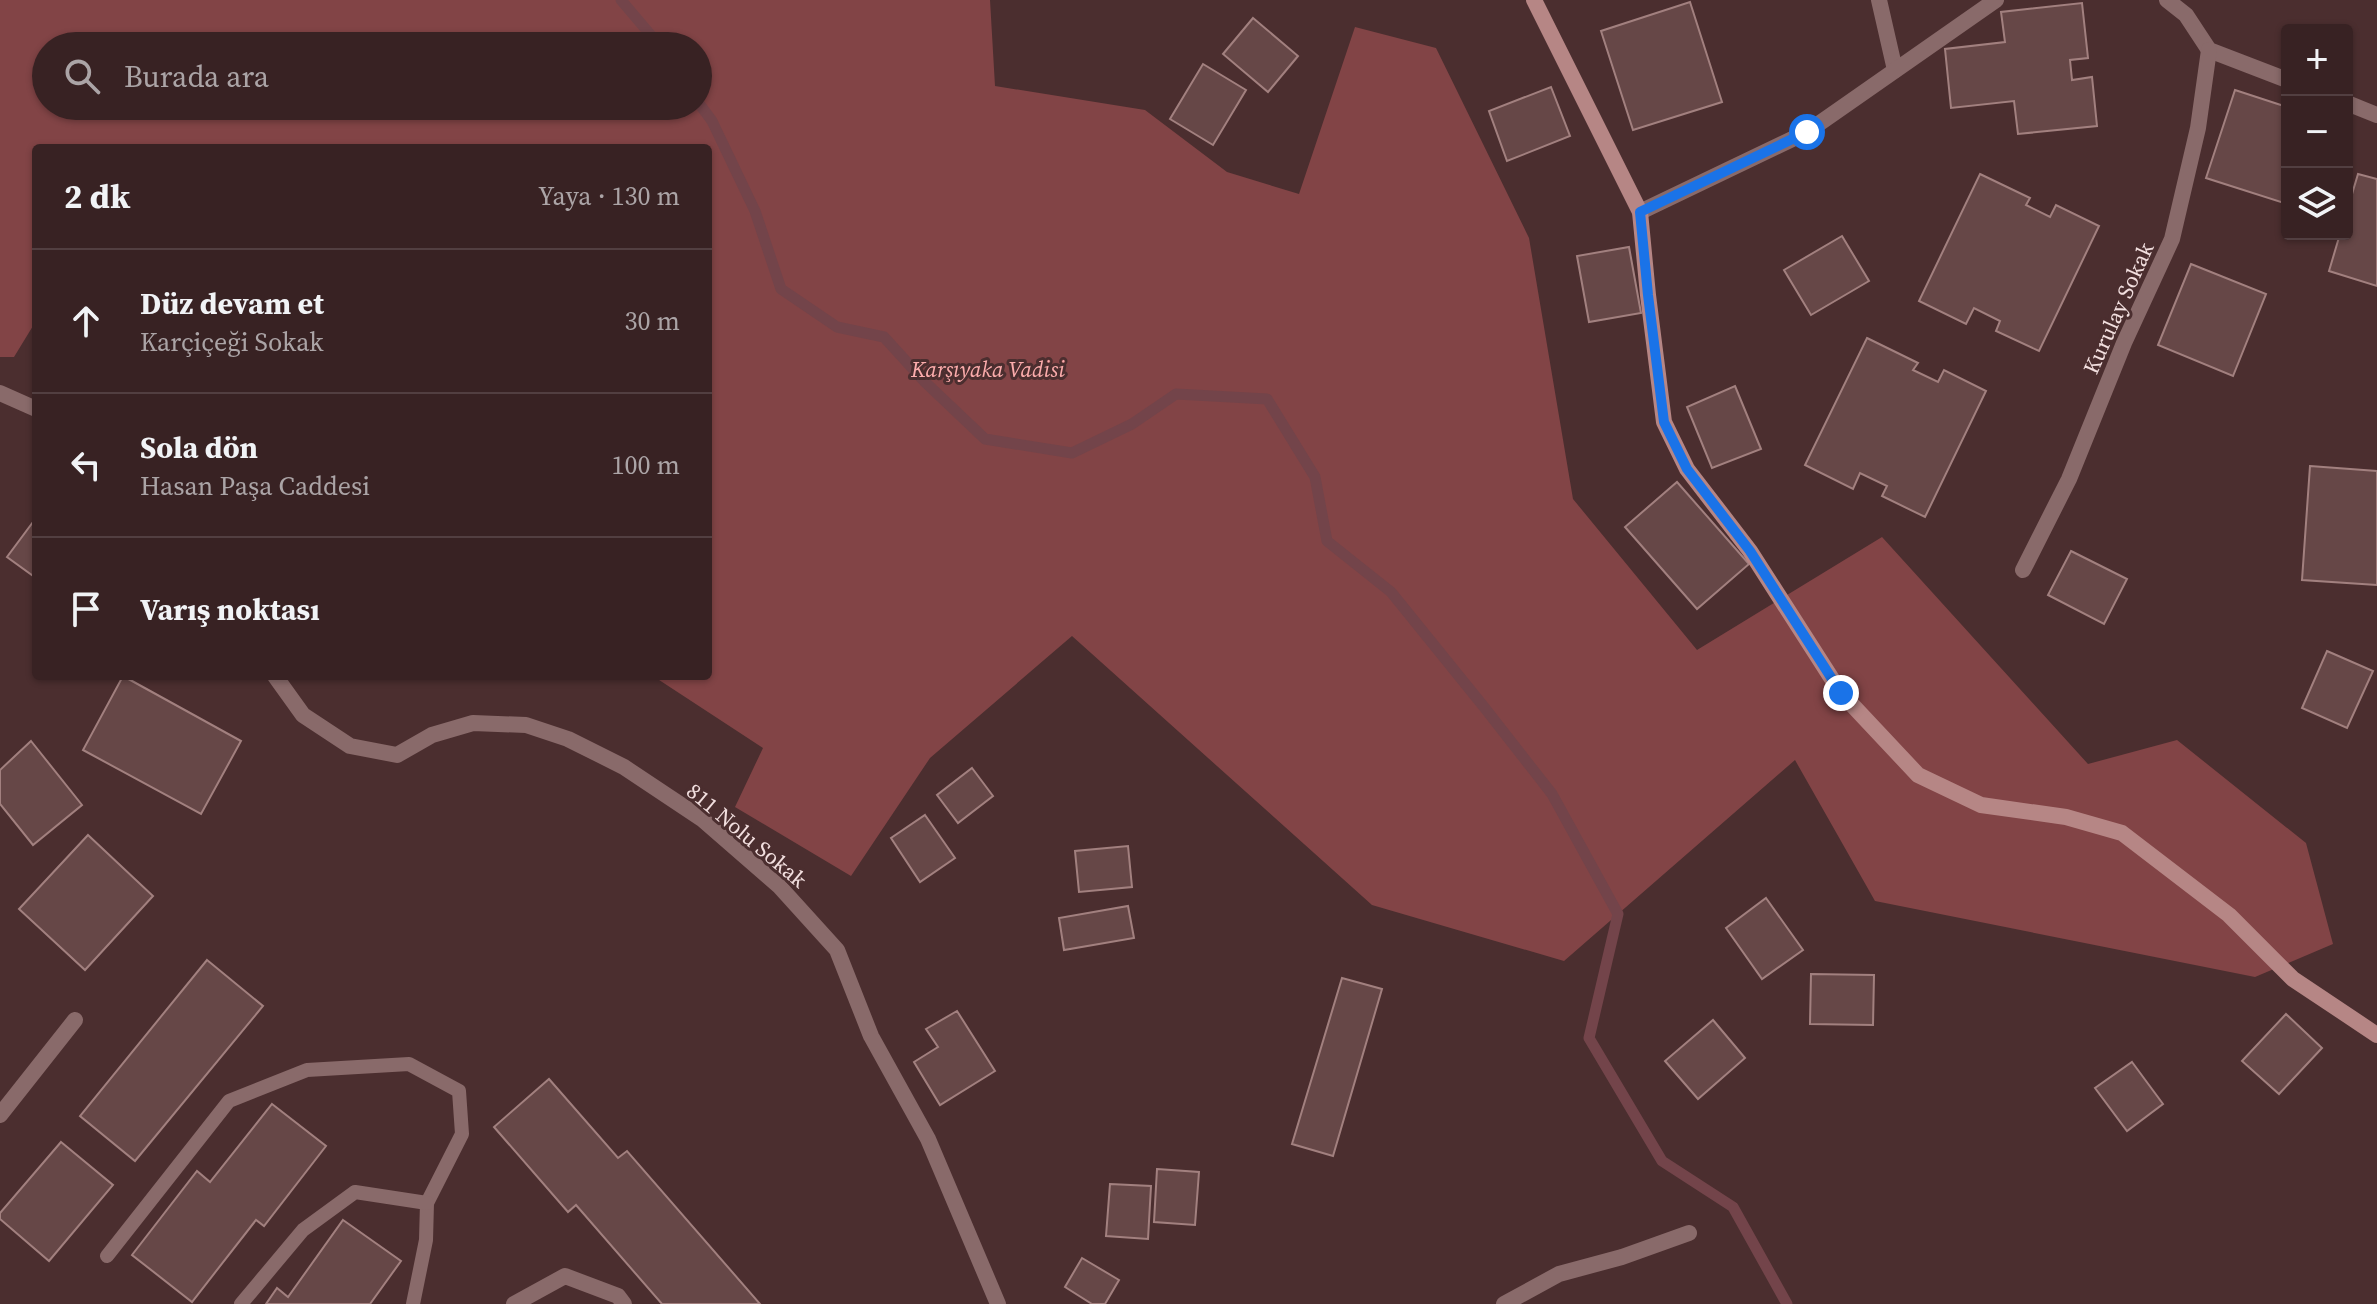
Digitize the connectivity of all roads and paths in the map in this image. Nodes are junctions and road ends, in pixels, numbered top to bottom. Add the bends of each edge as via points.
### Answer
1 (1534, 0) edge
2 (1879, 0) edge
3 (1996, 0) edge
4 (2167, 0) edge
5 (2209, 50) junction
6 (1895, 70) junction
7 (2281, 78) edge
8 (2353, 105) edge
9 (2377, 115) edge
10 (1640, 212) junction
11 (0, 393) edge
12 (32, 407) edge
13 (2023, 570) dead end
14 (278, 680) edge
15 (75, 1020) dead end
16 (2377, 1035) edge
17 (0, 1115) edge
18 (427, 1203) junction
19 (1689, 1233) dead end
20 (107, 1256) dead end
21 (241, 1304) edge
22 (413, 1304) edge
23 (514, 1304) edge
24 (624, 1304) edge
25 (998, 1304) edge
26 (1504, 1304) edge

1 - 10 street
2 - 6 street
3 - 6 street
4 - 5 street via 2186,15
5 - 7 street
5 - 13 street, Kurulay Sokak via 2198,128 2172,239 2069,479
6 - 10 street via 1807,132
8 - 9 street
10 - 16 street via 1664,422 1687,469 1750,551 1841,693 1918,775 1981,805 2066,817 2122,833 2229,915 2293,979
11 - 12 street
14 - 25 street, 811 Nolu Sokak via 303,715 350,746 397,755 432,735 473,723 526,725 624,767 702,819 779,886 837,950 871,1036 928,1139
15 - 17 street
18 - 20 lane via 462,1134 459,1091 409,1064 307,1070 229,1101
18 - 21 lane via 355,1192 303,1230
18 - 22 lane via 426,1240
19 - 26 street via 1559,1274
23 - 24 street via 565,1276 618,1296

